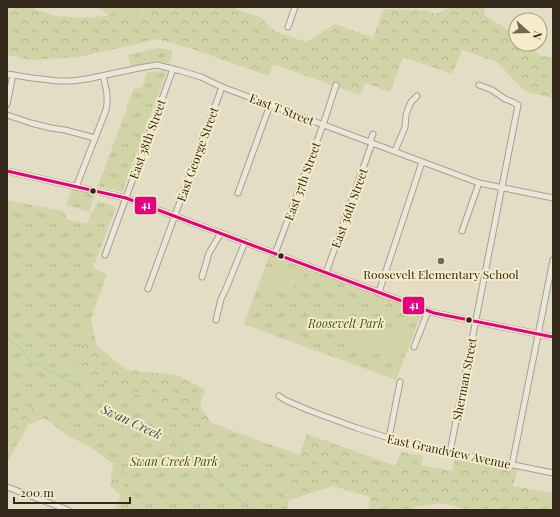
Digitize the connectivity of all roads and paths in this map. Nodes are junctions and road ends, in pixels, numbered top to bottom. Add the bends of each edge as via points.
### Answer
1 (295, 7) edge
2 (288, 27) dead end
3 (173, 68) junction
4 (7, 74) edge
5 (13, 75) junction
6 (102, 76) junction
7 (336, 85) dead end
8 (479, 85) dead end
9 (222, 87) junction
10 (417, 96) dead end
11 (7, 104) edge
12 (270, 105) junction
13 (7, 115) edge
14 (323, 125) junction
15 (373, 134) dead end
16 (95, 138) junction
17 (371, 143) junction
18 (395, 152) junction
19 (422, 162) junction
20 (7, 171) edge
21 (479, 183) junction
22 (76, 187) junction
23 (502, 188) junction
24 (238, 193) dead end
25 (126, 198) junction
26 (553, 198) edge
27 (175, 216) junction
28 (462, 231) dead end
29 (221, 233) junction
30 (245, 242) junction
31 (275, 254) junction
32 (105, 255) dead end
33 (553, 260) edge
34 (326, 272) junction
35 (202, 277) dead end
36 (148, 289) dead end
37 (379, 292) junction
38 (428, 311) junction
39 (216, 320) dead end
40 (476, 321) junction
41 (539, 334) junction
42 (553, 337) edge
43 (414, 346) dead end
44 (400, 382) dead end
45 (279, 396) dead end
46 (389, 438) junction
47 (450, 452) junction
48 (512, 465) junction
49 (553, 473) edge
50 (7, 487) edge
51 (68, 510) edge

1 - 2 street
3 - 6 street, East T Street via 153,66
3 - 9 street, East T Street
3 - 25 street, East 38th Street
4 - 5 street, East T Street
5 - 6 street, East T Street via 72,81
5 - 11 street
6 - 16 street via 107,91 107,104
7 - 14 street, East 37th Street
8 - 23 street, Sherman Street via 518,105
9 - 12 street, East T Street
9 - 27 street, East George Street
10 - 18 street via 408,109 405,127
12 - 14 street, East T Street
12 - 24 street
13 - 16 street
14 - 17 street, East T Street
14 - 31 street, East 37th Street
15 - 17 street, East 36th Street
16 - 22 street
17 - 18 street, East T Street
17 - 34 street, East 36th Street
18 - 19 street, East T Street
19 - 21 street, East T Street
19 - 37 street
20 - 22 street
21 - 23 street, East T Street
21 - 28 street
22 - 25 street
23 - 26 street, East T Street
23 - 40 street, Sherman Street
25 - 27 street
25 - 32 street, East 38th Street
27 - 29 street
27 - 36 street, East George Street
29 - 30 street
29 - 35 street via 210,253
30 - 31 street
30 - 39 street via 221,299
31 - 34 street
33 - 41 street
34 - 37 street
37 - 38 street
38 - 40 street
38 - 43 street
40 - 41 street
40 - 47 street, Sherman Street
41 - 42 street
41 - 48 street
44 - 46 street
45 - 46 street, East Grandview Avenue via 308,410
46 - 47 street, East Grandview Avenue
47 - 48 street, East Grandview Avenue
48 - 49 street, East Grandview Avenue
50 - 51 street

